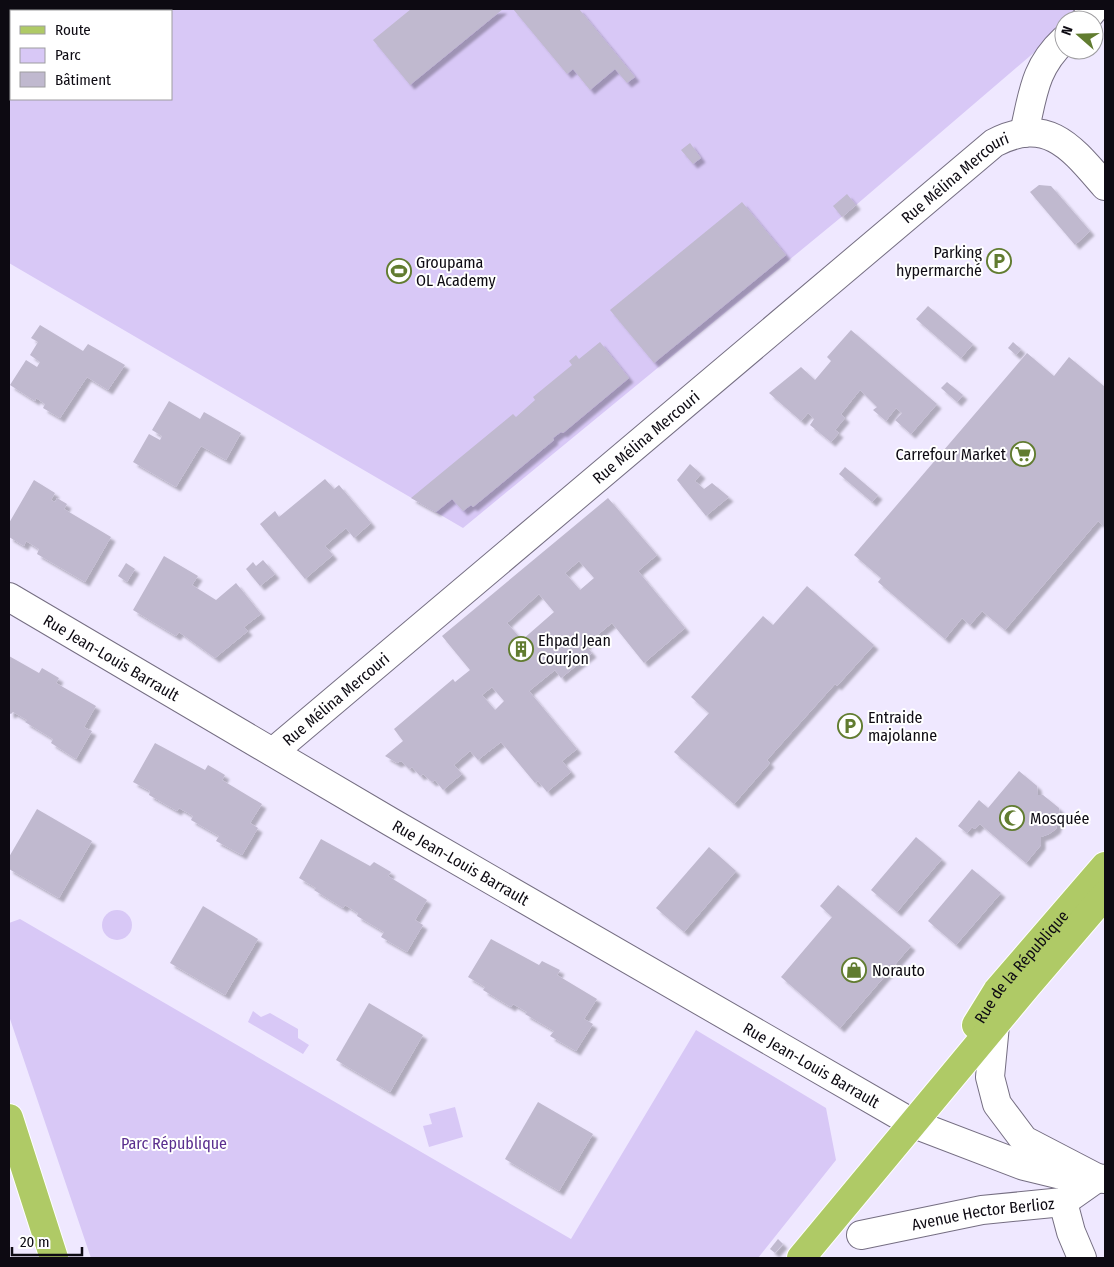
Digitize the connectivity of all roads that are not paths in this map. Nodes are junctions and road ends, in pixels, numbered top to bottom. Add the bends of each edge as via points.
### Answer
1 (1054, 49) edge
2 (1024, 133) junction
3 (1105, 186) edge
4 (9, 597) edge
5 (273, 752) junction
6 (1105, 866) edge
7 (1105, 895) edge
8 (995, 1025) junction
9 (9, 1118) edge
10 (914, 1124) junction
11 (1101, 1178) edge
12 (1063, 1202) junction
13 (861, 1236) dead end
14 (54, 1258) edge
15 (801, 1258) edge
16 (1082, 1258) edge

1 - 2 street via 1039,72
2 - 3 street, Rue Mélina Mercouri via 1044,133 1061,140 1077,153
2 - 5 street, Rue Mélina Mercouri via 1008,135 994,143
4 - 5 street, Rue Jean-Louis Barrault
5 - 10 street, Rue Jean-Louis Barrault
6 - 10 main road, Rue de la République via 997,991
7 - 8 main road, Rue de la République
8 - 10 main road, Rue de la République
8 - 11 street via 990,1077 997,1104 1024,1140
9 - 14 main road
10 - 11 street, Avenue Hector Berlioz via 1024,1166 1061,1175
10 - 15 main road, Rue de la République
11 - 12 street, Avenue Hector Berlioz
12 - 13 street, Avenue Hector Berlioz via 982,1210
12 - 16 street

